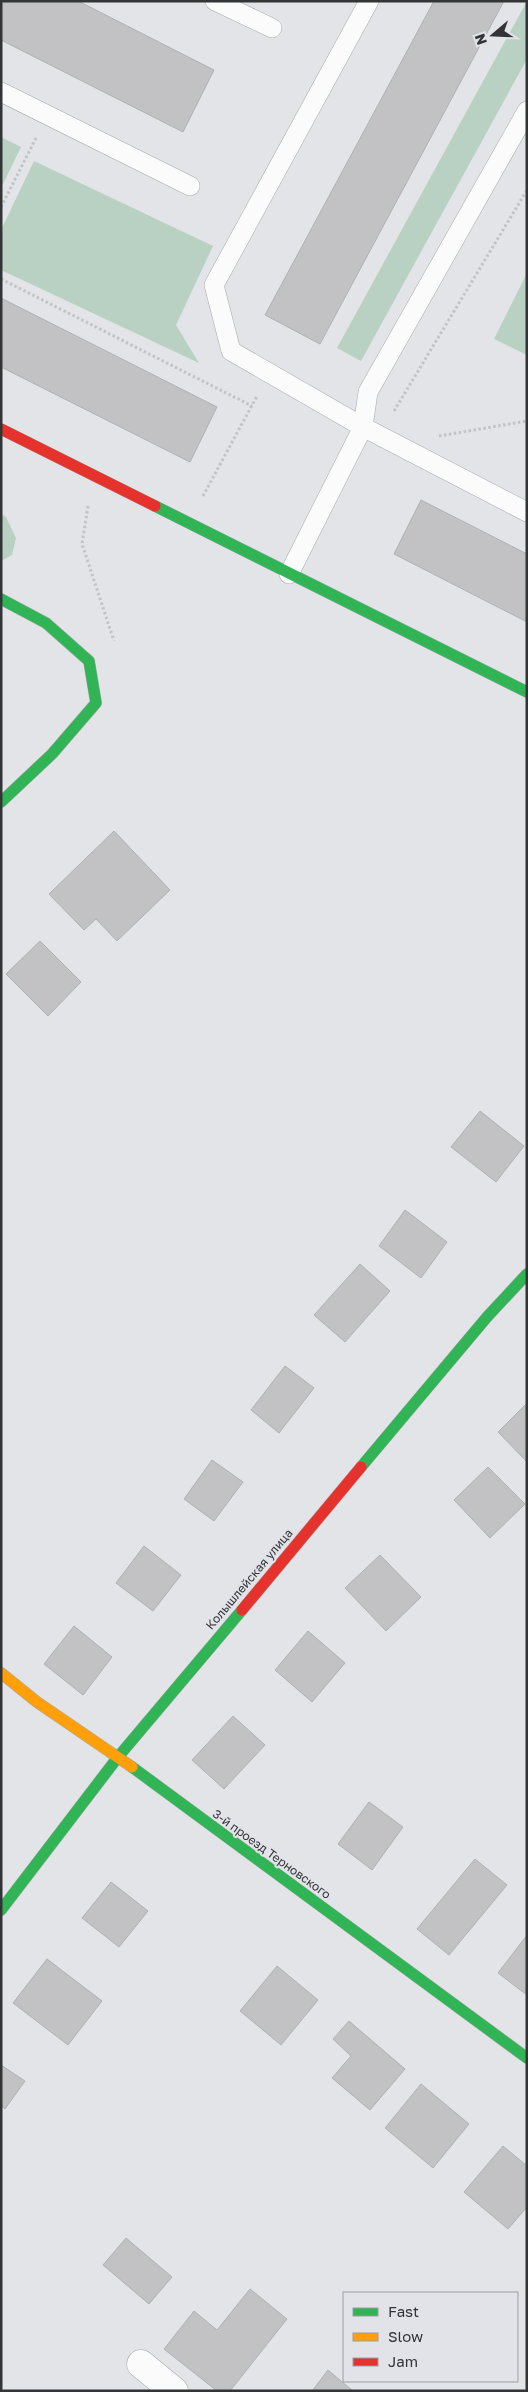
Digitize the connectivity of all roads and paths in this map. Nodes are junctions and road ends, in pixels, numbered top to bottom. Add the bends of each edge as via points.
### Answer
1 (216, 1) edge
2 (369, 1) edge
3 (272, 28) dead end
4 (1, 92) edge
5 (527, 111) edge
6 (48, 115) junction
7 (190, 186) dead end
8 (527, 190) edge
9 (1, 207) edge
10 (1, 279) edge
11 (270, 373) junction
12 (252, 406) junction
13 (527, 421) edge
14 (1, 429) edge
15 (379, 435) junction
16 (93, 474) junction
17 (527, 512) edge
18 (189, 523) junction
19 (289, 574) junction
20 (1, 599) edge
21 (115, 646) dead end
22 (527, 692) edge
23 (1, 802) edge
24 (527, 1274) edge
25 (1, 1673) edge
26 (118, 1757) junction
27 (1, 1910) edge
28 (527, 2058) edge
29 (141, 2364) dead end
30 (174, 2391) edge

1 - 3 lane
2 - 11 lane via 214,285 231,351
4 - 6 lane
5 - 15 lane via 368,392
6 - 7 lane
6 - 9 path
8 - 15 path
10 - 12 path
11 - 12 path
11 - 15 lane
12 - 18 path
13 - 15 path
14 - 16 street
15 - 17 lane
15 - 19 lane
16 - 18 street
16 - 21 path via 82,544
18 - 19 street
19 - 22 street
20 - 23 street via 46,623 89,661 96,703 52,754
24 - 26 street, Колышлейская улица via 487,1317
25 - 26 street, 3-й проезд Терновского
26 - 27 street, Колышлейская улица
26 - 28 street, 3-й проезд Терновского
29 - 30 street

